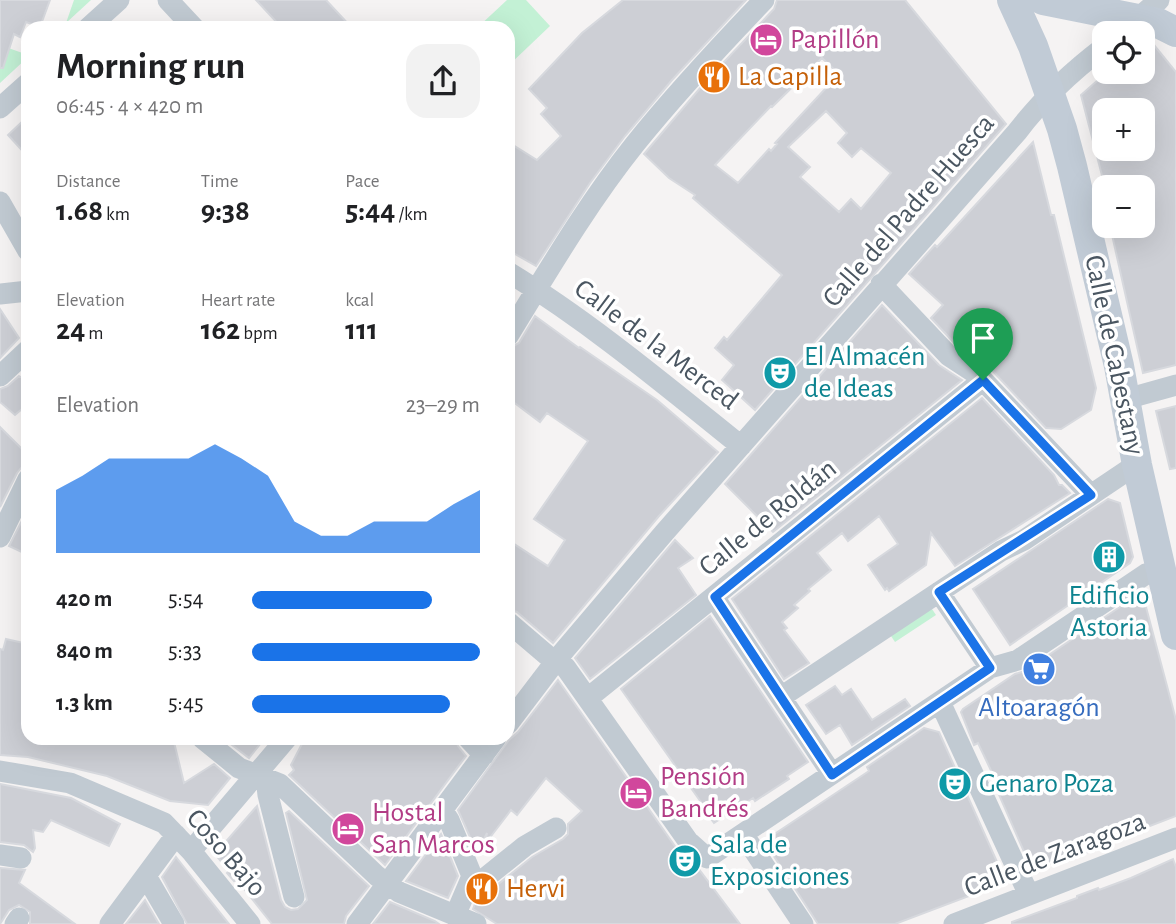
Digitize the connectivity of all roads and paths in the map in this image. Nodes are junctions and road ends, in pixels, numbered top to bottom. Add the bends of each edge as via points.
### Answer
1 (119, 0) edge
2 (168, 0) edge
3 (764, 0) edge
4 (1012, 0) edge
5 (1043, 0) edge
6 (1168, 0) edge
7 (1129, 20) edge
8 (96, 21) edge
9 (188, 21) edge
10 (1176, 32) edge
11 (1092, 56) edge
12 (21, 89) edge
13 (1049, 92) junction
14 (0, 108) edge
15 (1028, 118) junction
16 (1062, 129) junction
17 (0, 202) edge
18 (21, 239) edge
19 (515, 276) edge
20 (881, 284) junction
21 (536, 289) junction
22 (21, 292) edge
23 (0, 294) edge
24 (515, 324) edge
25 (21, 356) edge
26 (0, 376) edge
27 (983, 380) junction
28 (1176, 385) edge
29 (1126, 399) junction
30 (741, 446) junction
31 (1137, 464) junction
32 (21, 494) edge
33 (1091, 495) junction
34 (0, 537) edge
35 (1161, 570) junction
36 (939, 592) junction
37 (715, 597) junction
38 (515, 628) edge
39 (1176, 635) edge
40 (556, 661) junction
41 (990, 668) junction
42 (781, 697) junction
43 (589, 698) junction
44 (940, 702) junction
45 (515, 715) edge
46 (211, 745) edge
47 (283, 745) edge
48 (490, 747) edge
49 (0, 771) edge
50 (832, 775) junction
51 (262, 777) junction
52 (443, 811) junction
53 (556, 828) dead end
54 (743, 834) junction
55 (176, 835) junction
56 (1176, 838) edge
57 (191, 851) junction
58 (146, 876) junction
59 (470, 883) junction
60 (388, 884) junction
61 (1029, 895) junction
62 (295, 897) dead end
63 (457, 920) edge
64 (110, 924) edge
65 (174, 924) edge
66 (250, 924) edge
67 (357, 924) edge
68 (476, 924) edge
69 (803, 924) edge
70 (954, 924) edge

1 - 8 street
2 - 9 street
3 - 21 street via 634,146
4 - 13 street, Calle de Cabestany
5 - 7 street
6 - 10 street
7 - 10 street via 1158,23
11 - 13 street, Calle del Padre Huesca
12 - 14 street
13 - 15 street, Calle del Padre Huesca
13 - 16 street, Calle de Cabestany
15 - 16 street, Calle del Padre Huesca
15 - 20 street, Calle del Padre Huesca
16 - 29 street, Calle de Cabestany
17 - 18 street
19 - 21 street, Calle de la Merced
20 - 27 street via 948,356
20 - 30 street, Calle del Padre Huesca
21 - 24 street
21 - 30 street, Calle de la Merced
22 - 23 street
25 - 26 street
27 - 33 street
27 - 37 street, Calle de Roldán
28 - 29 street
29 - 31 street, Calle de Cabestany
30 - 40 street, Calle del Padre Huesca
31 - 33 street
31 - 35 street, Calle de Cabestany
32 - 34 street
33 - 36 street
35 - 39 street, Calle de Cabestany
35 - 41 street via 1146,574 1018,660
36 - 41 street
36 - 42 street
37 - 42 street
37 - 43 street, Calle de Roldán
38 - 40 street
40 - 43 street
40 - 45 street, Calle del Padre Huesca
41 - 44 street
42 - 50 street
43 - 54 street via 688,841 707,858
44 - 50 street
44 - 61 street
46 - 51 street via 239,768
47 - 51 street
48 - 52 street
49 - 55 street, Coso Bajo via 70,783 164,822
50 - 54 street
51 - 57 street
51 - 60 street via 280,784
51 - 62 street
52 - 59 street via 472,876
52 - 60 street
53 - 59 street via 479,883
54 - 69 street
55 - 57 street, Coso Bajo
55 - 58 street
56 - 61 street, Calle de Zaragoza
57 - 66 street, Coso Bajo
58 - 64 street
58 - 65 street
59 - 63 street
60 - 63 street
60 - 67 street
61 - 70 street, Calle de Zaragoza
63 - 68 street

